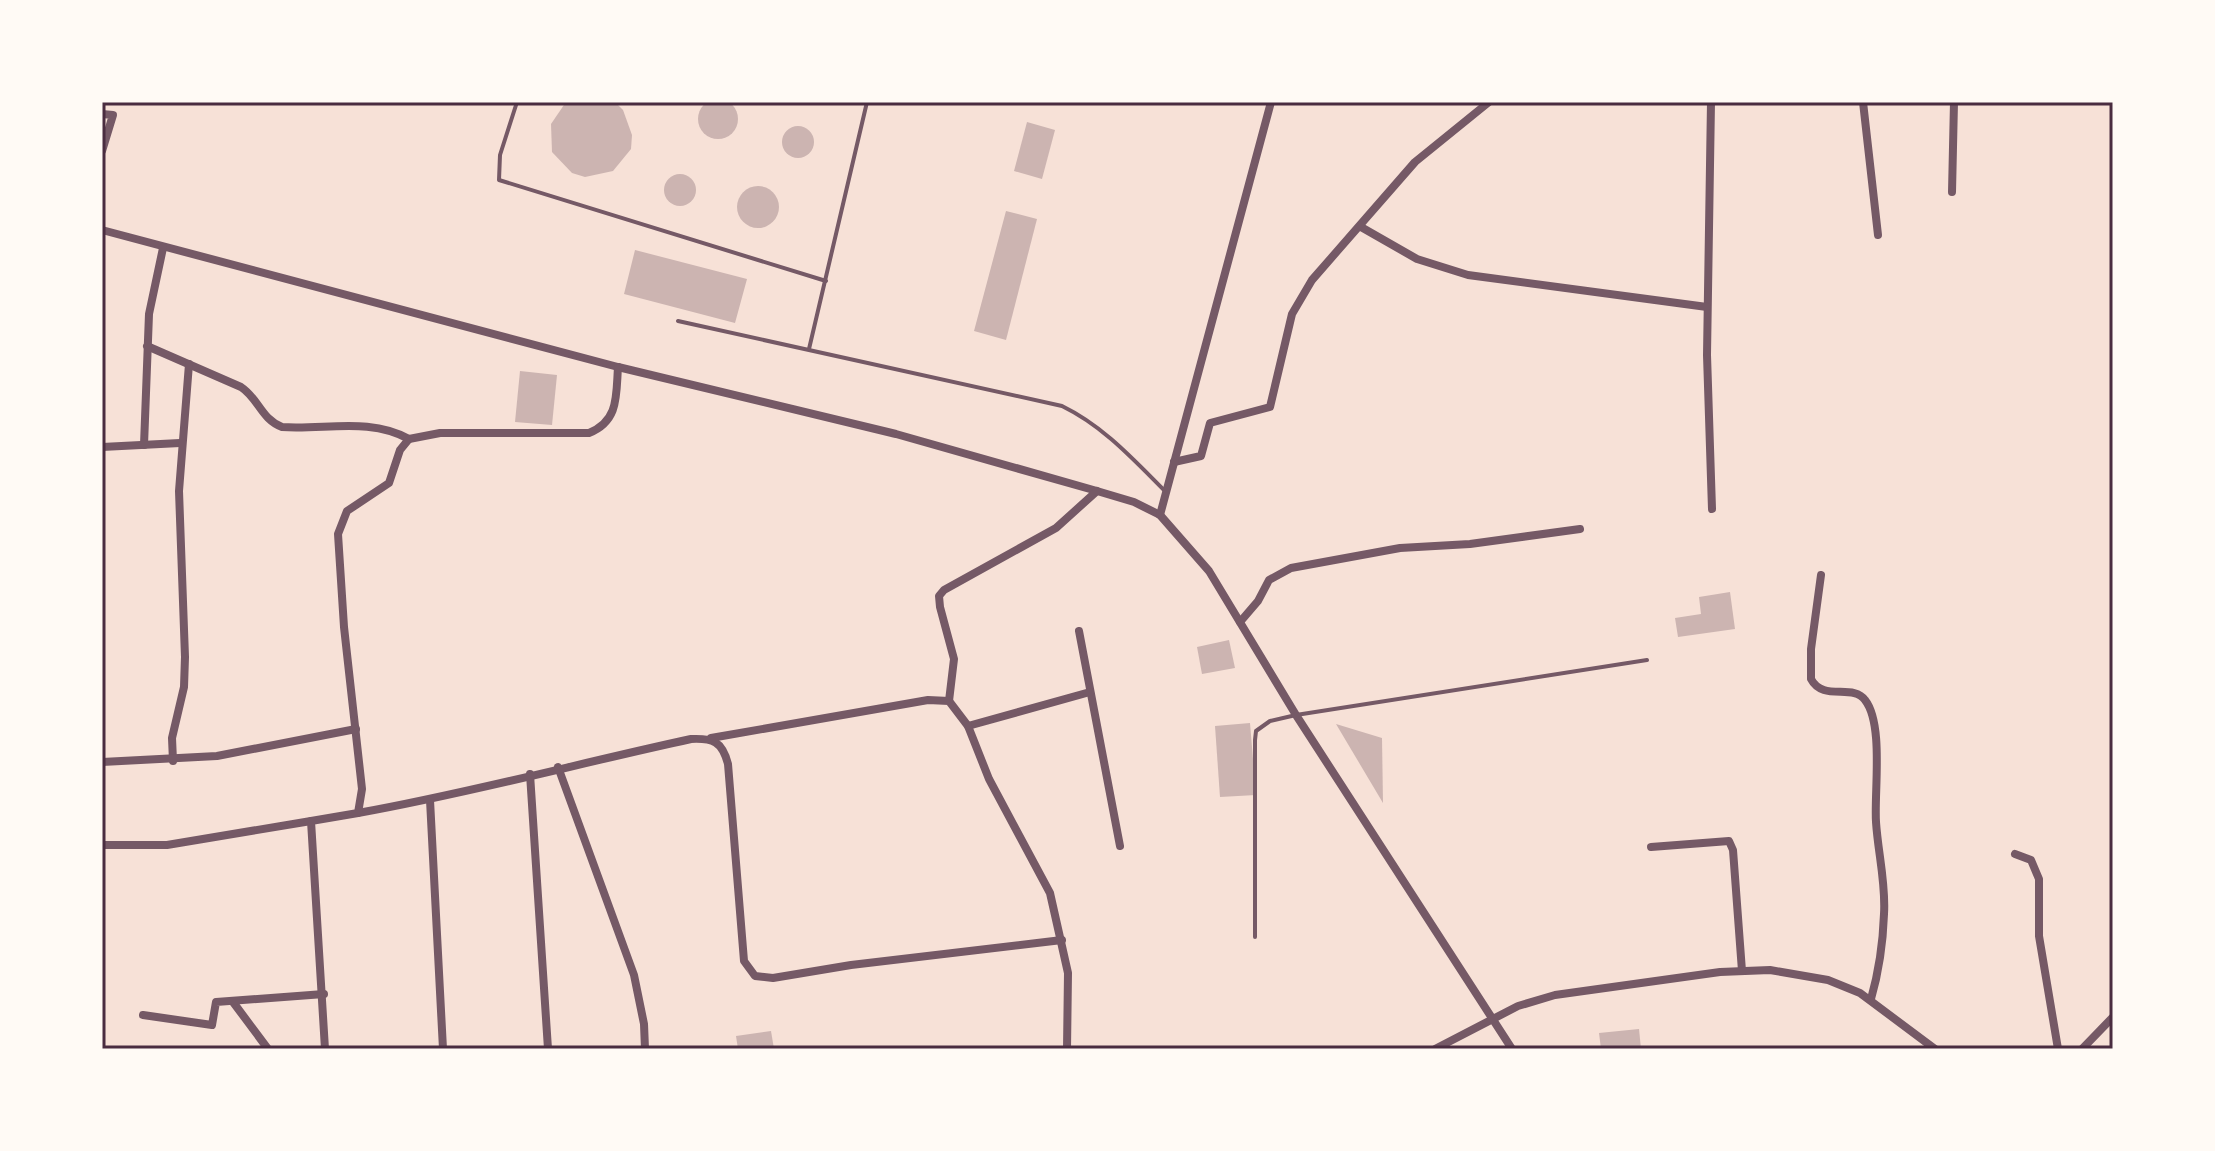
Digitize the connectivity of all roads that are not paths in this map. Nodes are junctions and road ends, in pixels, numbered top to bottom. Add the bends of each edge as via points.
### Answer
1 (117, 102) edge
2 (517, 102) edge
3 (867, 102) edge
4 (1271, 102) edge
5 (1489, 102) edge
6 (1711, 102) edge
7 (1863, 102) edge
8 (1954, 102) edge
9 (102, 114) edge
10 (113, 115) junction
11 (102, 151) edge
12 (1952, 192) dead end
13 (1361, 227) junction
14 (102, 230) edge
15 (1878, 235) dead end
16 (163, 248) junction
17 (826, 281) junction
18 (1707, 307) junction
19 (678, 321) dead end
20 (147, 346) junction
21 (809, 349) junction
22 (189, 364) junction
23 (618, 367) junction
24 (409, 439) junction
25 (180, 443) junction
26 (144, 445) junction
27 (102, 447) edge
28 (1174, 462) junction
29 (1097, 491) junction
30 (1166, 492) junction
31 (1712, 509) dead end
32 (1160, 515) junction
33 (1580, 529) dead end
34 (1821, 575) dead end
35 (1240, 622) junction
36 (1079, 631) dead end
37 (1647, 660) dead end
38 (1090, 692) junction
39 (949, 701) junction
40 (1296, 715) junction
41 (968, 726) junction
42 (356, 729) junction
43 (711, 738) junction
44 (173, 761) junction
45 (102, 762) edge
46 (558, 767) junction
47 (530, 774) junction
48 (430, 800) junction
49 (358, 813) junction
50 (311, 821) junction
51 (102, 845) edge
52 (1120, 846) dead end
53 (1651, 847) dead end
54 (2015, 854) dead end
55 (1255, 937) dead end
56 (1062, 940) junction
57 (1742, 971) junction
58 (324, 994) junction
59 (1871, 999) junction
60 (233, 1002) junction
61 (143, 1015) dead end
62 (2113, 1017) edge
63 (1492, 1018) junction
64 (268, 1049) edge
65 (325, 1049) edge
66 (443, 1049) edge
67 (548, 1049) edge
68 (645, 1049) edge
69 (1067, 1049) edge
70 (1435, 1049) edge
71 (1512, 1049) edge
72 (1935, 1049) edge
73 (2058, 1049) edge
74 (2082, 1049) edge

1 - 10 street
2 - 17 lane via 500,155 499,180
3 - 17 lane
4 - 28 street
5 - 13 street via 1415,162
6 - 18 street
7 - 15 street
8 - 12 street
9 - 10 street
10 - 11 street
13 - 18 street via 1417,259 1458,273
13 - 28 street via 1312,280 1292,314 1270,407 1210,423 1201,456
14 - 16 street
16 - 20 street
16 - 23 street
17 - 21 lane
18 - 31 street
19 - 21 lane
20 - 22 street
20 - 26 street
21 - 30 lane via 1062,406 1111,437
22 - 24 street via 252,394 271,423 282,427 371,426
22 - 25 street
23 - 24 street via 614,414 604,427 589,433 440,433
23 - 29 street via 896,434
24 - 42 street via 389,483 347,511 338,534
25 - 26 street
25 - 44 street via 185,657
26 - 27 street
28 - 30 street
29 - 32 street
29 - 39 street via 1056,528 939,596 955,672
30 - 32 street
32 - 35 street via 1198,554
33 - 35 street via 1400,548 1291,568 1269,580
34 - 59 street via 1811,679 1822,691 1865,700 1875,743 1875,810 1885,909
35 - 40 street
36 - 38 street
37 - 40 lane
38 - 41 street
38 - 52 street
39 - 41 street
39 - 43 street via 928,700
40 - 55 lane via 1270,721 1256,731
40 - 63 street
41 - 56 street via 989,779 1050,893
42 - 44 street
42 - 49 street via 362,789
43 - 46 street
43 - 56 street via 723,747 728,764 744,961 755,976 773,978
44 - 45 street
46 - 47 street
46 - 68 street via 634,975
47 - 48 street
47 - 67 street
48 - 49 street
48 - 66 street
49 - 50 street
50 - 51 street via 153,846
50 - 58 street
53 - 57 street via 1729,841
54 - 73 street via 2031,860 2039,879 2039,936
56 - 69 street via 1068,973
57 - 59 street via 1810,975
57 - 63 street via 1555,995
58 - 60 street
58 - 65 street
59 - 72 street
60 - 61 street via 216,1002 212,1025
60 - 64 street
62 - 74 street
63 - 70 street
63 - 71 street

